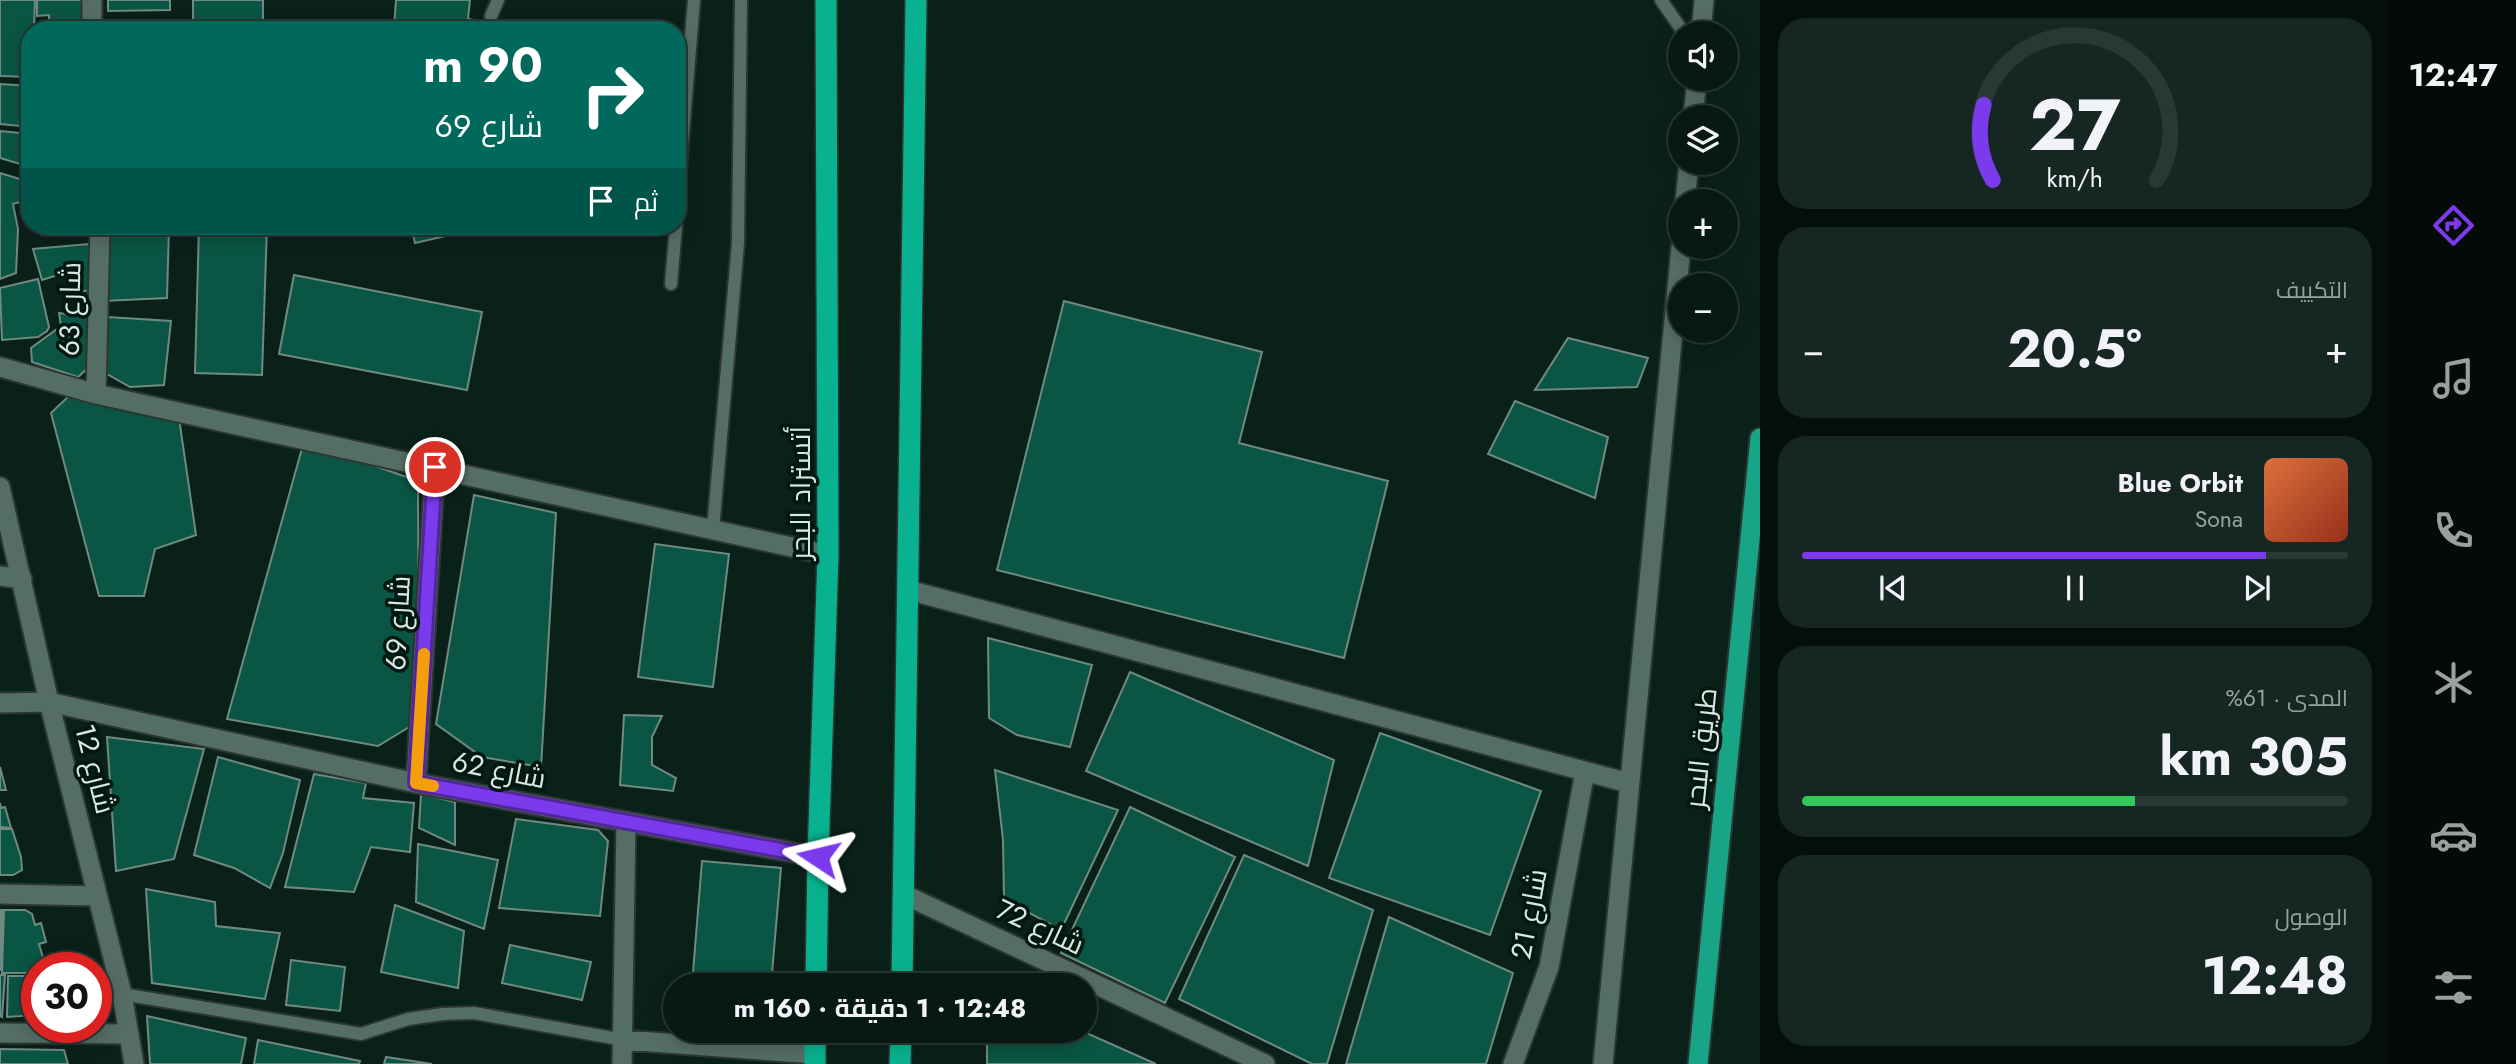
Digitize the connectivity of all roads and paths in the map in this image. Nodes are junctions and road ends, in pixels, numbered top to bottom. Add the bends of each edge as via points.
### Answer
1 (92, 0) edge
2 (498, 0) edge
3 (694, 0) edge
4 (741, 0) edge
5 (825, 0) edge
6 (916, 0) edge
7 (1661, 0) edge
8 (1704, 0) edge
9 (491, 16) dead end
10 (92, 21) edge
11 (1676, 21) edge
12 (1702, 21) edge
13 (686, 97) edge
14 (100, 235) edge
15 (675, 235) edge
16 (1680, 259) edge
17 (671, 284) dead end
18 (0, 367) edge
19 (96, 394) junction
20 (1760, 438) edge
21 (435, 467) junction
22 (0, 487) edge
23 (713, 529) junction
24 (828, 555) junction
25 (0, 576) edge
26 (22, 579) junction
27 (908, 590) junction
28 (49, 702) junction
29 (0, 703) edge
30 (1585, 771) junction
31 (416, 783) junction
32 (1629, 783) junction
33 (626, 822) junction
34 (818, 857) junction
35 (0, 894) edge
36 (905, 895) junction
37 (97, 896) junction
38 (816, 973) edge
39 (902, 973) edge
40 (122, 994) junction
41 (0, 1033) edge
42 (129, 1034) junction
43 (624, 1040) junction
44 (901, 1043) edge
45 (815, 1059) edge
46 (134, 1064) edge
47 (622, 1064) edge
48 (900, 1064) edge
49 (1265, 1064) edge
50 (1513, 1064) edge
51 (1603, 1064) edge
52 (1698, 1064) edge

1 - 10 street
2 - 9 lane
3 - 13 lane
4 - 23 lane via 738,243
5 - 24 highway, أتستراد البحر
6 - 27 highway
7 - 11 lane
8 - 12 street
14 - 19 street, شارع 63
15 - 17 lane
16 - 32 street
18 - 19 street
19 - 21 street
20 - 52 highway, طريق البحر
21 - 23 street
21 - 31 street, شارع 69
22 - 26 street, شارع 12
23 - 24 street
24 - 34 highway, أتستراد البحر
25 - 26 street
26 - 28 street, شارع 12
27 - 30 street
27 - 36 highway
28 - 29 street, شارع 62
28 - 31 street, شارع 62
28 - 37 street, شارع 12
30 - 32 street
30 - 50 street, شارع 21 via 1549,967
31 - 33 street, شارع 62
32 - 51 street
33 - 34 street, شارع 62
33 - 43 street
34 - 38 highway, أتستراد البحر
35 - 37 street
36 - 39 highway
36 - 49 street, شارع 72
37 - 40 street, شارع 12
40 - 42 street, شارع 12
40 - 43 lane via 361,1034 408,1019 474,1013
41 - 42 street
42 - 46 street, شارع 12
43 - 45 street
43 - 47 street
44 - 48 highway

